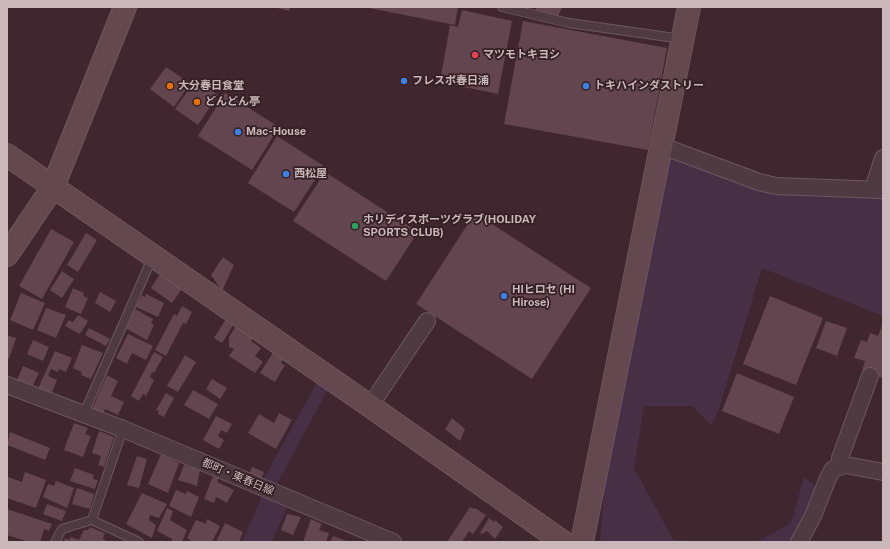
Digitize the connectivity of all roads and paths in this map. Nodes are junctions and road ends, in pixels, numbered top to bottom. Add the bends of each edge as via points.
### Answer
1 (125, 7) edge
2 (502, 7) edge
3 (689, 7) edge
4 (683, 40) junction
5 (662, 146) junction
6 (7, 155) edge
7 (883, 158) edge
8 (53, 187) junction
9 (878, 189) edge
10 (153, 255) junction
11 (7, 256) edge
12 (428, 321) dead end
13 (870, 376) dead end
14 (7, 385) edge
15 (370, 406) junction
16 (84, 414) junction
17 (123, 429) junction
18 (840, 458) dead end
19 (883, 472) edge
20 (92, 520) junction
21 (55, 542) edge
22 (139, 542) edge
23 (393, 542) edge
24 (563, 542) edge
25 (582, 542) edge
26 (799, 542) edge

1 - 8 street
2 - 4 lane via 569,23
3 - 4 street
4 - 5 street
5 - 9 street via 776,186
5 - 25 street
6 - 8 street
7 - 9 street
8 - 10 street
8 - 11 street
10 - 15 street
10 - 16 lane
12 - 15 street
13 - 18 street
14 - 16 street, 都町・東春日線
15 - 24 street
16 - 17 street, 都町・東春日線
17 - 20 lane
17 - 23 street, 都町・東春日線
19 - 26 street via 846,465 833,469
20 - 21 lane via 62,528
20 - 22 lane

